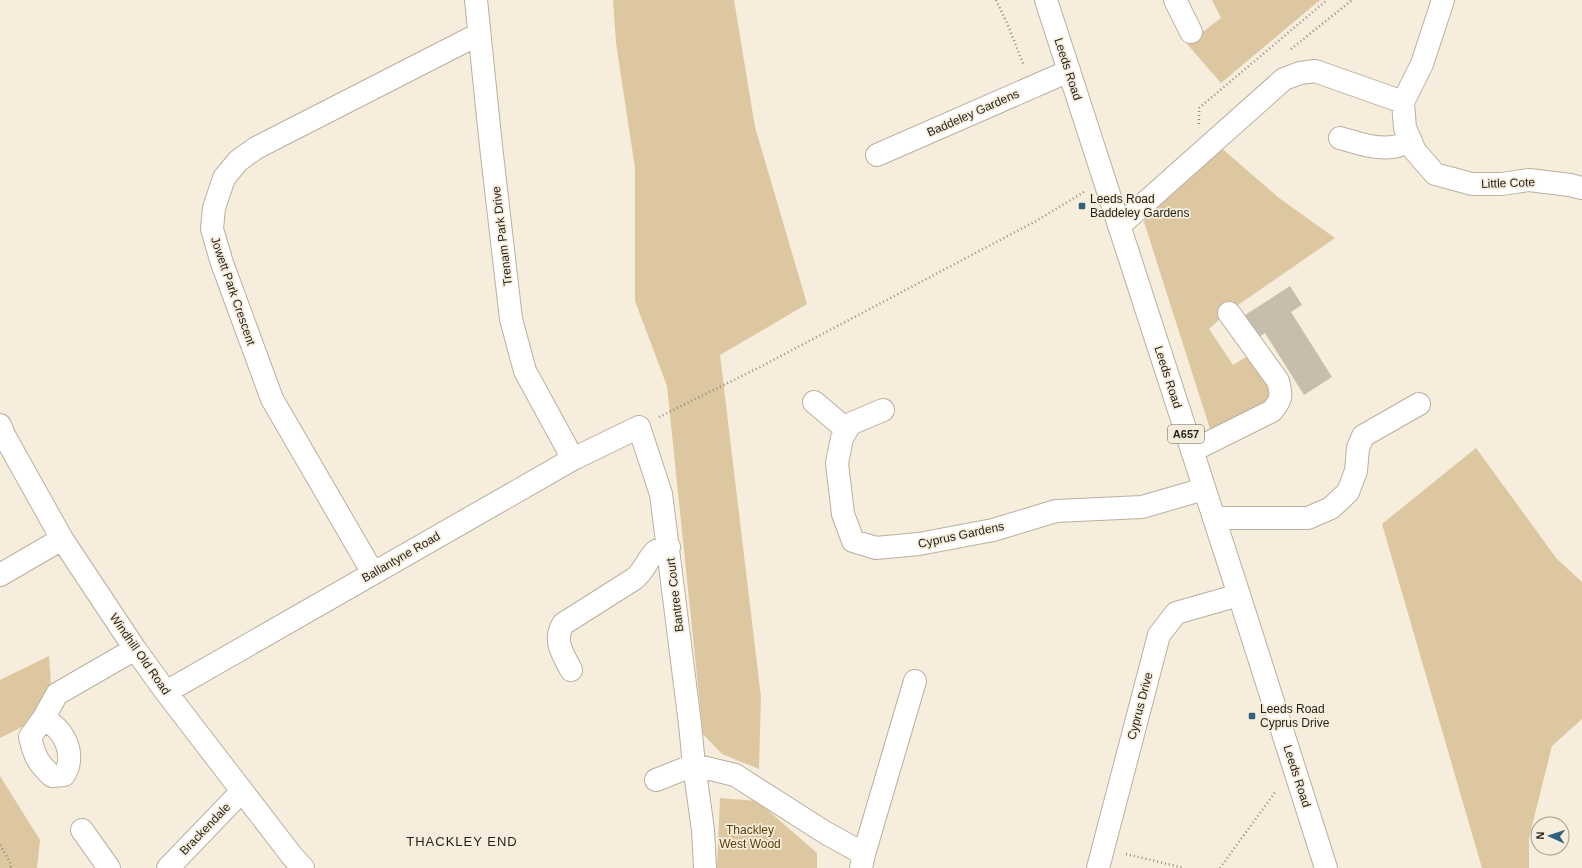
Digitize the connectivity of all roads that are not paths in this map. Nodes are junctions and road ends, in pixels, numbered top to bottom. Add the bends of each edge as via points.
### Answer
1 (476, 0) edge
2 (1046, 0) edge
3 (1175, 0) edge
4 (1443, 0) edge
5 (1191, 32) dead end
6 (479, 34) junction
7 (1069, 71) junction
8 (1403, 102) junction
9 (1340, 138) dead end
10 (1410, 141) junction
11 (877, 155) dead end
12 (1582, 188) edge
13 (1119, 226) junction
14 (1229, 313) dead end
15 (814, 402) dead end
16 (1419, 404) dead end
17 (883, 410) dead end
18 (0, 425) edge
19 (639, 427) joint
20 (847, 430) junction
21 (1192, 451) junction
22 (573, 459) junction
23 (1204, 489) junction
24 (1214, 518) junction
25 (62, 540) junction
26 (669, 547) junction
27 (373, 574) junction
28 (0, 575) edge
29 (1239, 595) junction
30 (135, 649) junction
31 (571, 670) dead end
32 (915, 680) dead end
33 (166, 692) junction
34 (43, 719) dead end
35 (694, 765) junction
36 (656, 780) dead end
37 (242, 791) junction
38 (82, 830) dead end
39 (1100, 858) edge
40 (862, 861) edge
41 (109, 868) edge
42 (168, 868) edge
43 (303, 868) edge
44 (705, 868) edge
45 (1326, 868) edge

1 - 6 street, Trenam Park Drive
2 - 7 street, Leeds Road / A657
3 - 5 street
4 - 8 street via 1422,64
6 - 22 street, Trenam Park Drive via 511,319 525,372
6 - 27 street, Jowett Park Crescent via 256,148 238,161 224,178 214,208 212,229 222,263 272,399
7 - 11 street, Baddeley Gardens
7 - 13 street, Leeds Road / A657
8 - 10 street, Little Cote via 1405,128
8 - 13 street via 1315,71 1284,79
9 - 10 street via 1367,146 1382,147 1394,147
10 - 12 street, Little Cote via 1415,151 1435,174 1464,182 1502,184 1529,180
13 - 21 street, Leeds Road / A657
14 - 21 street via 1278,381 1280,402 1272,411
15 - 20 street
16 - 24 street via 1364,436 1358,448 1356,471 1348,492 1331,508 1308,518
17 - 20 street via 850,424
18 - 25 street, Windhill Old Road
19 - 22 street, Ballantyne Road
19 - 26 street, Bantree Court via 661,494
20 - 23 street, Cyprus Gardens via 842,438 837,463 843,514 853,541 876,548 920,544 993,530 1056,511 1142,507
21 - 23 street, Leeds Road / A657
22 - 27 street, Ballantyne Road
23 - 24 street, Leeds Road / A657
24 - 29 street, Leeds Road / A657
25 - 28 street
25 - 30 street, Windhill Old Road
26 - 31 street via 657,550 634,579 563,624 558,639 559,647
26 - 35 street, Bantree Court
27 - 33 street, Ballantyne Road
29 - 39 street, Cyprus Drive via 1176,613 1158,634
29 - 45 street, Leeds Road / A657
30 - 33 street, Windhill Old Road
30 - 34 street via 57,694
32 - 40 street
33 - 37 street, Windhill Old Road
35 - 36 street
35 - 40 street via 735,775 826,833
35 - 44 street, Bantree Court via 703,830
37 - 42 street, Brackendale
37 - 43 street, Windhill Old Road
38 - 41 street

